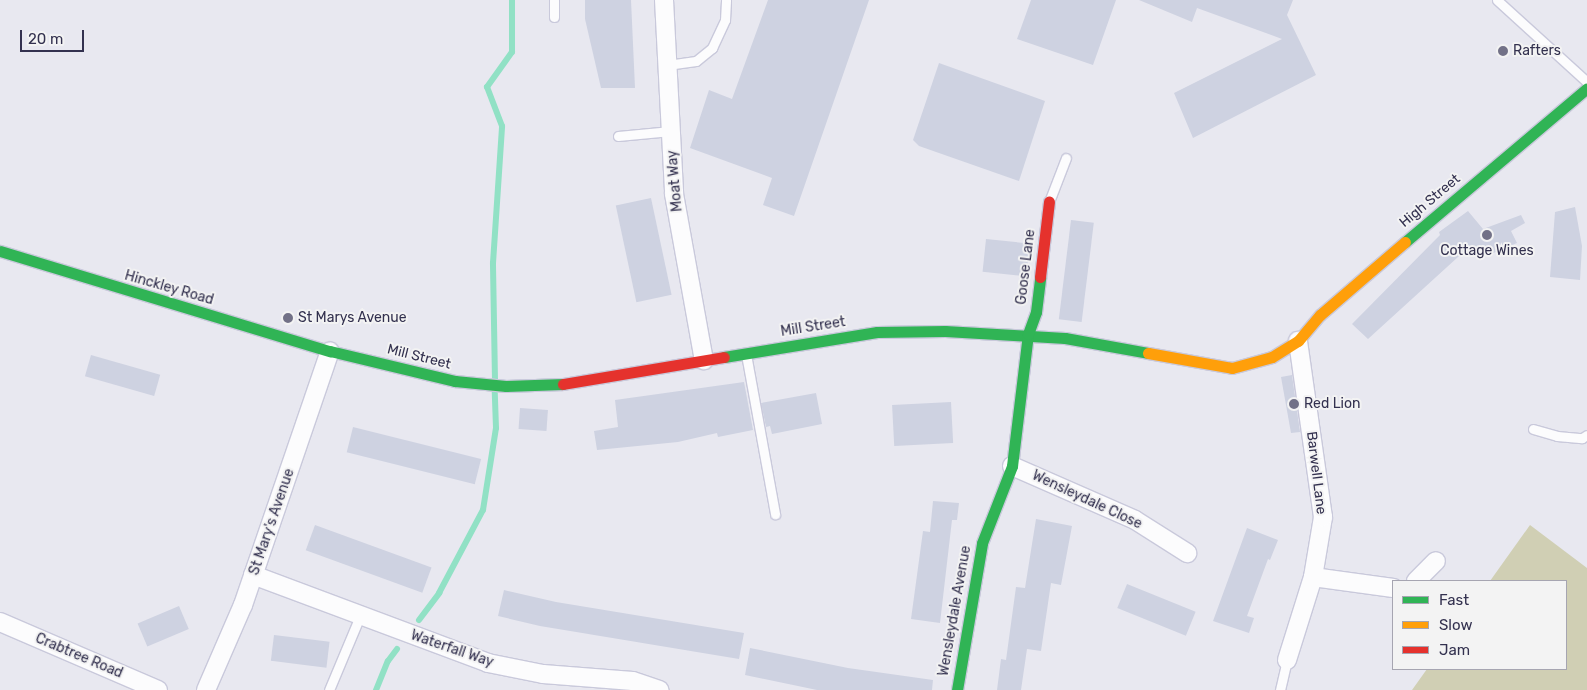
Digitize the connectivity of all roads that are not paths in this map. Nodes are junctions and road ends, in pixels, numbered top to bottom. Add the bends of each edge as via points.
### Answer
1 (554, 0) edge
2 (664, 0) edge
3 (726, 0) edge
4 (1497, 0) edge
5 (554, 17) dead end
6 (667, 65) junction
7 (1587, 82) edge
8 (1587, 88) edge
9 (671, 131) junction
10 (618, 136) dead end
11 (1066, 158) dead end
12 (1049, 202) joint
13 (0, 252) edge
14 (1028, 334) junction
15 (1298, 341) junction
16 (330, 351) junction
17 (746, 354) junction
18 (704, 360) junction
19 (1533, 429) dead end
20 (1587, 435) edge
21 (1012, 466) junction
22 (775, 514) dead end
23 (1187, 553) dead end
24 (1436, 561) dead end
25 (253, 575) junction
26 (1313, 577) junction
27 (1417, 580) edge
28 (1392, 588) edge
29 (360, 616) junction
30 (0, 622) edge
31 (1287, 660) joint
32 (158, 690) edge
33 (206, 690) edge
34 (329, 690) edge
35 (659, 690) edge
36 (957, 690) edge
37 (1280, 690) edge

1 - 5 lane
2 - 6 street, Moat Way
3 - 6 lane via 725,20 712,48 696,61
4 - 7 lane
6 - 9 street, Moat Way
8 - 15 street, High Street via 1355,284 1320,315
9 - 10 lane
9 - 18 street, Moat Way via 674,194
11 - 12 lane
12 - 14 street, Goose Lane via 1036,312
13 - 16 street, Hinckley Road
14 - 15 street, Mill Street via 1232,368 1272,357
14 - 17 street, Mill Street via 877,332
14 - 21 street, Wensleydale Avenue
15 - 26 street, Barwell Lane via 1323,517
16 - 18 street, Mill Street via 455,381 506,386 555,385
16 - 25 street, St Mary's Avenue
17 - 18 street, Mill Street
17 - 22 lane
19 - 20 lane via 1557,436 1582,438
21 - 23 street, Wensleydale Close via 1135,520
21 - 36 street, Wensleydale Avenue via 980,552
24 - 27 street
25 - 29 street, Waterfall Way
25 - 33 street, St Mary's Avenue
26 - 28 street
26 - 31 street, Barwell Lane
29 - 34 lane
29 - 35 street, Waterfall Way via 488,663 543,674 633,681
30 - 32 street, Crabtree Road
31 - 37 lane, Barwell Lane

